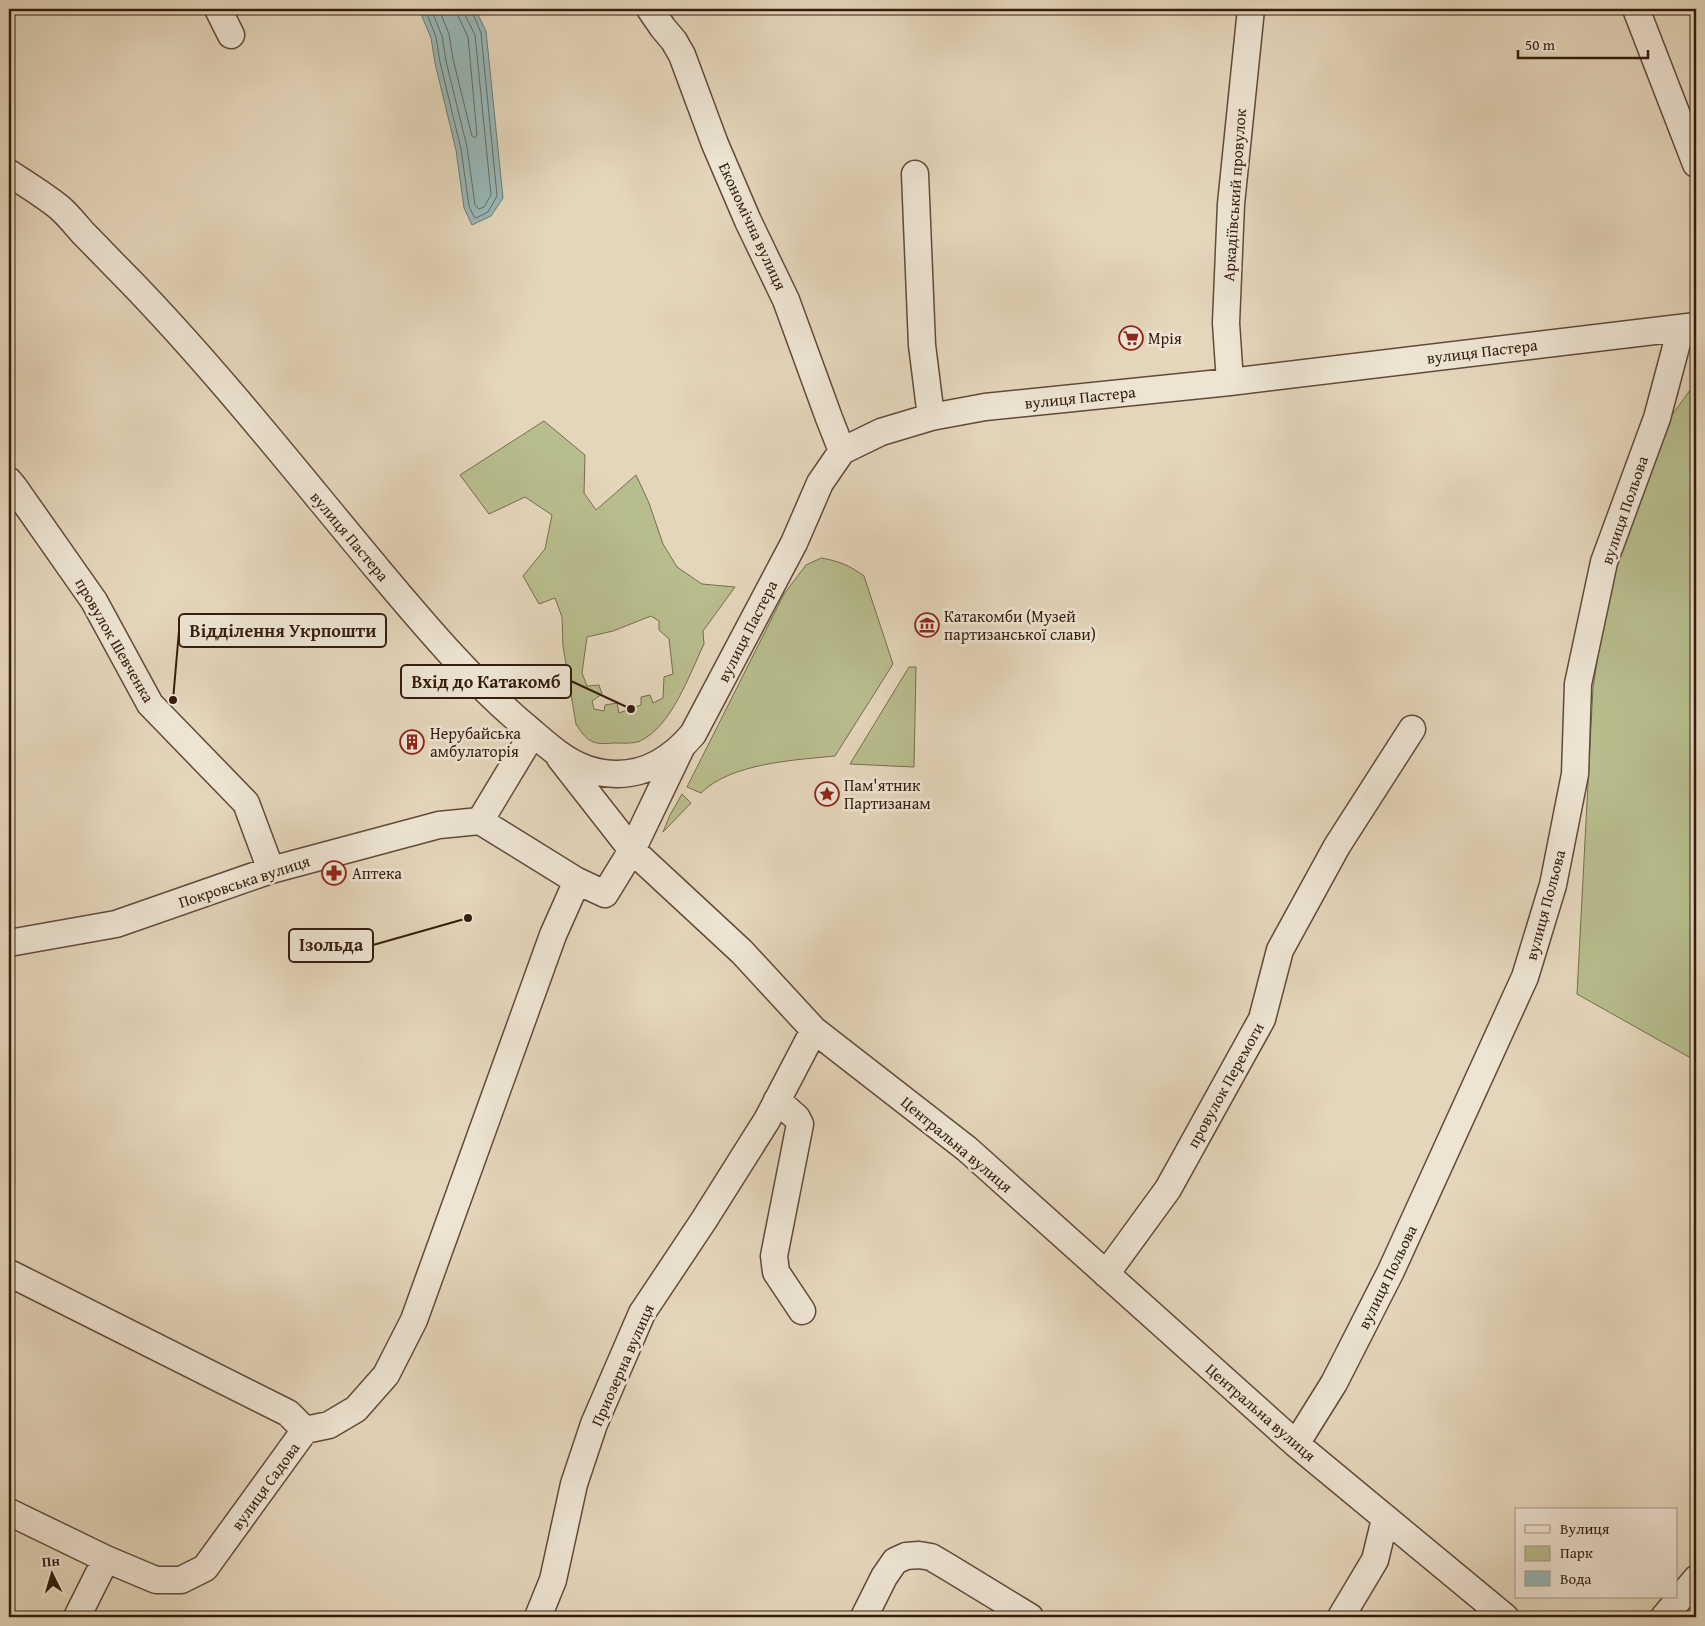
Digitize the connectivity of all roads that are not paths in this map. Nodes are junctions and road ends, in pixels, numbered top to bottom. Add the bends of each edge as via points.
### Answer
1 (218, 9) edge
2 (650, 9) edge
3 (1251, 9) edge
4 (1636, 9) edge
5 (231, 35) dead end
6 (1696, 164) edge
7 (9, 173) edge
8 (915, 174) dead end
9 (1689, 327) edge
10 (1230, 382) junction
11 (931, 417) junction
12 (842, 451) junction
13 (9, 481) edge
14 (1412, 729) dead end
15 (542, 740) junction
16 (681, 748) junction
17 (480, 821) junction
18 (632, 850) junction
19 (271, 870) junction
20 (577, 882) junction
21 (9, 943) edge
22 (814, 1030) junction
23 (777, 1100) junction
24 (9, 1273) edge
25 (1106, 1274) junction
26 (802, 1310) dead end
27 (306, 1430) junction
28 (1296, 1444) junction
29 (9, 1512) edge
30 (1385, 1519) junction
31 (106, 1559) junction
32 (1696, 1579) edge
33 (77, 1617) edge
34 (538, 1617) edge
35 (864, 1617) edge
36 (1030, 1617) edge
37 (1341, 1617) edge
38 (1505, 1617) edge
39 (1664, 1617) edge

1 - 5 street
2 - 12 street, Економічна вулиця via 682,55 715,144 786,300
3 - 10 street, Аркадіївський провулок via 1231,204 1226,323
4 - 6 street
7 - 15 street, вулиця Пастера via 60,209 176,329 427,629 509,713
8 - 11 street via 922,345
9 - 10 street, вулиця Пастера
9 - 28 street, вулиця Польова via 1604,562 1578,684 1575,774 1554,885 1525,977 1391,1271 1334,1384
10 - 11 street, вулиця Пастера via 985,407
11 - 12 street, вулиця Пастера via 880,432
12 - 16 street, вулиця Пастера via 820,482 794,543 693,734
13 - 19 street, провулок Шевченка via 94,601 150,704 246,803
14 - 25 street, провулок Перемоги via 1337,846 1280,950 1262,1019 1168,1189
15 - 16 street, вулиця Пастера via 567,759 608,774 648,769
15 - 17 street
15 - 18 street, Центральна вулиця
16 - 18 street
17 - 19 street, Покровська вулиця via 439,825
17 - 20 street
18 - 20 street via 604,894
18 - 22 street, Центральна вулиця via 742,952
19 - 21 street, Покровська вулиця via 116,924
20 - 27 street via 553,935 414,1320 386,1375 356,1409 329,1425
22 - 23 street, Приозерна вулиця
22 - 25 street, Центральна вулиця via 967,1149
23 - 26 street via 800,1124 774,1265
23 - 34 street, Приозерна вулиця via 704,1220 642,1313 579,1467 553,1580
24 - 27 street, вулиця Садова via 288,1413
25 - 28 street, Центральна вулиця
27 - 31 street, вулиця Садова via 205,1568 180,1580 156,1580
28 - 30 street, Центральна вулиця
29 - 31 street, вулиця Садова
30 - 37 street via 1375,1560
30 - 38 street, Центральна вулиця
31 - 33 street
32 - 39 street
35 - 36 street via 895,1561 919,1555 931,1557

